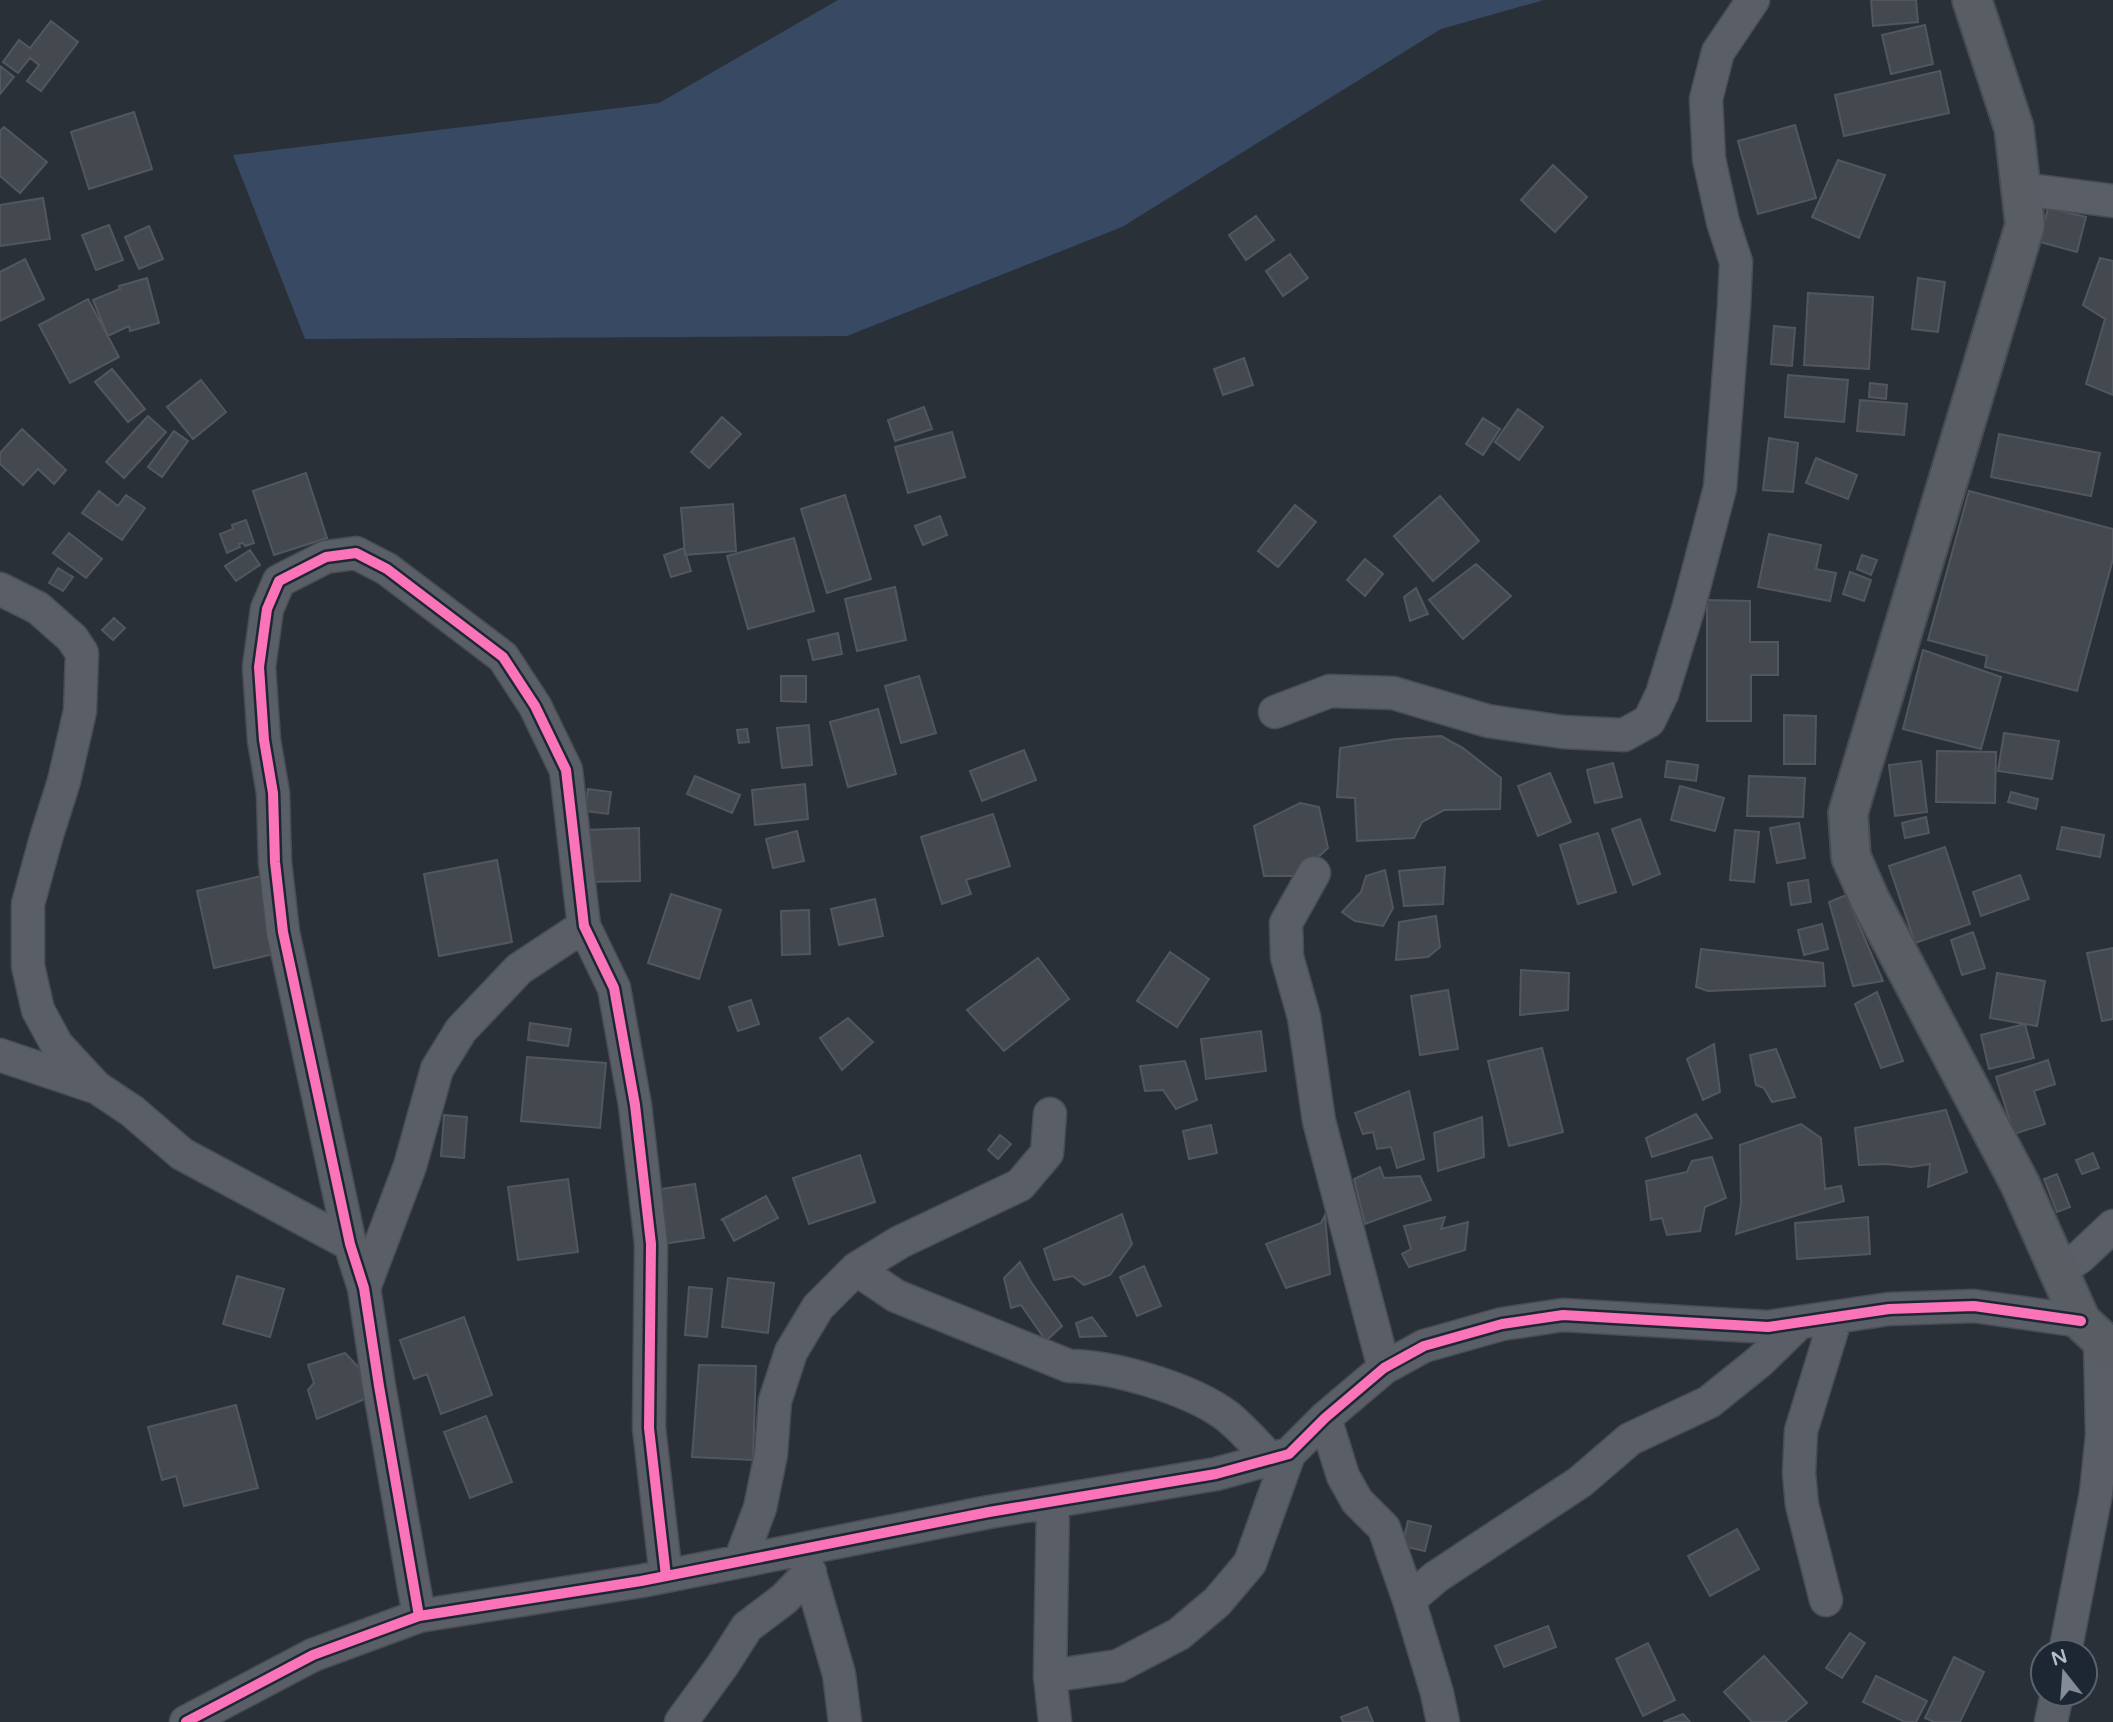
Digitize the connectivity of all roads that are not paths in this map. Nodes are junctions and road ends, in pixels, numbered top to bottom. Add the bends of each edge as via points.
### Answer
1 (1753, 0) edge
2 (1972, 0) edge
3 (2022, 189) junction
4 (2113, 201) edge
5 (0, 589) edge
6 (1275, 712) dead end
7 (1314, 873) dead end
8 (584, 926) junction
9 (0, 1055) edge
10 (96, 1087) junction
11 (1050, 1114) dead end
12 (2113, 1226) edge
13 (350, 1244) junction
14 (856, 1269) junction
15 (2059, 1272) junction
16 (364, 1288) junction
17 (1836, 1317) junction
18 (1801, 1322) junction
19 (2098, 1337) edge
20 (1384, 1368) junction
21 (1325, 1418) junction
22 (2107, 1444) edge
23 (1279, 1456) junction
24 (1053, 1503) junction
25 (806, 1560) junction
26 (740, 1561) junction
27 (666, 1576) junction
28 (1409, 1600) junction
29 (1826, 1600) dead end
30 (419, 1616) junction
31 (2068, 1638) edge
32 (1050, 1676) junction
33 (186, 1722) edge
34 (681, 1722) edge
35 (845, 1722) edge
36 (1055, 1722) edge
37 (1443, 1722) edge

1 - 6 street via 1718,52 1706,99 1709,159 1736,262 1720,488 1689,606 1649,721 1624,735 1563,733 1488,721 1393,693 1330,691
2 - 3 street via 2014,128
3 - 4 street
3 - 15 street via 2025,225 1848,813 1851,857 1870,900 2020,1184
5 - 10 street via 38,608 82,653 80,711 28,904 29,966 37,1010 57,1045
7 - 20 street via 1286,923 1287,957 1304,1017 1319,1121
8 - 13 street via 566,770 535,706 503,657 387,569 356,553 326,557 279,581 267,609 260,667 275,862 283,932
8 - 16 street via 519,969 461,1030 436,1069 410,1166
8 - 27 street via 614,988 636,1119 651,1244 649,1427
9 - 10 street
10 - 13 street via 182,1154
11 - 14 street via 1047,1153 1020,1185 900,1242
12 - 15 street
13 - 16 street
14 - 23 street via 896,1296 1069,1366 1146,1379 1196,1399 1227,1416
14 - 26 street via 818,1307 791,1352 775,1401 761,1508
15 - 19 street
16 - 30 street
17 - 18 street
17 - 19 street via 1889,1309 1974,1306
17 - 29 street via 1801,1431 1802,1505
18 - 20 street via 1768,1327 1563,1315 1502,1324 1424,1346
18 - 28 street via 1709,1402 1630,1439 1580,1482 1436,1577
19 - 22 street
20 - 21 street
21 - 23 street
21 - 28 street via 1343,1476 1357,1501 1384,1528
22 - 31 street
23 - 24 street via 1216,1474
23 - 32 street via 1250,1563 1217,1602 1179,1634 1118,1666
24 - 25 street via 989,1512
24 - 32 street
25 - 26 street
25 - 34 street via 784,1599 747,1627
25 - 35 street via 839,1674
26 - 27 street
27 - 30 street
28 - 37 street
30 - 33 street via 313,1655
32 - 36 street

